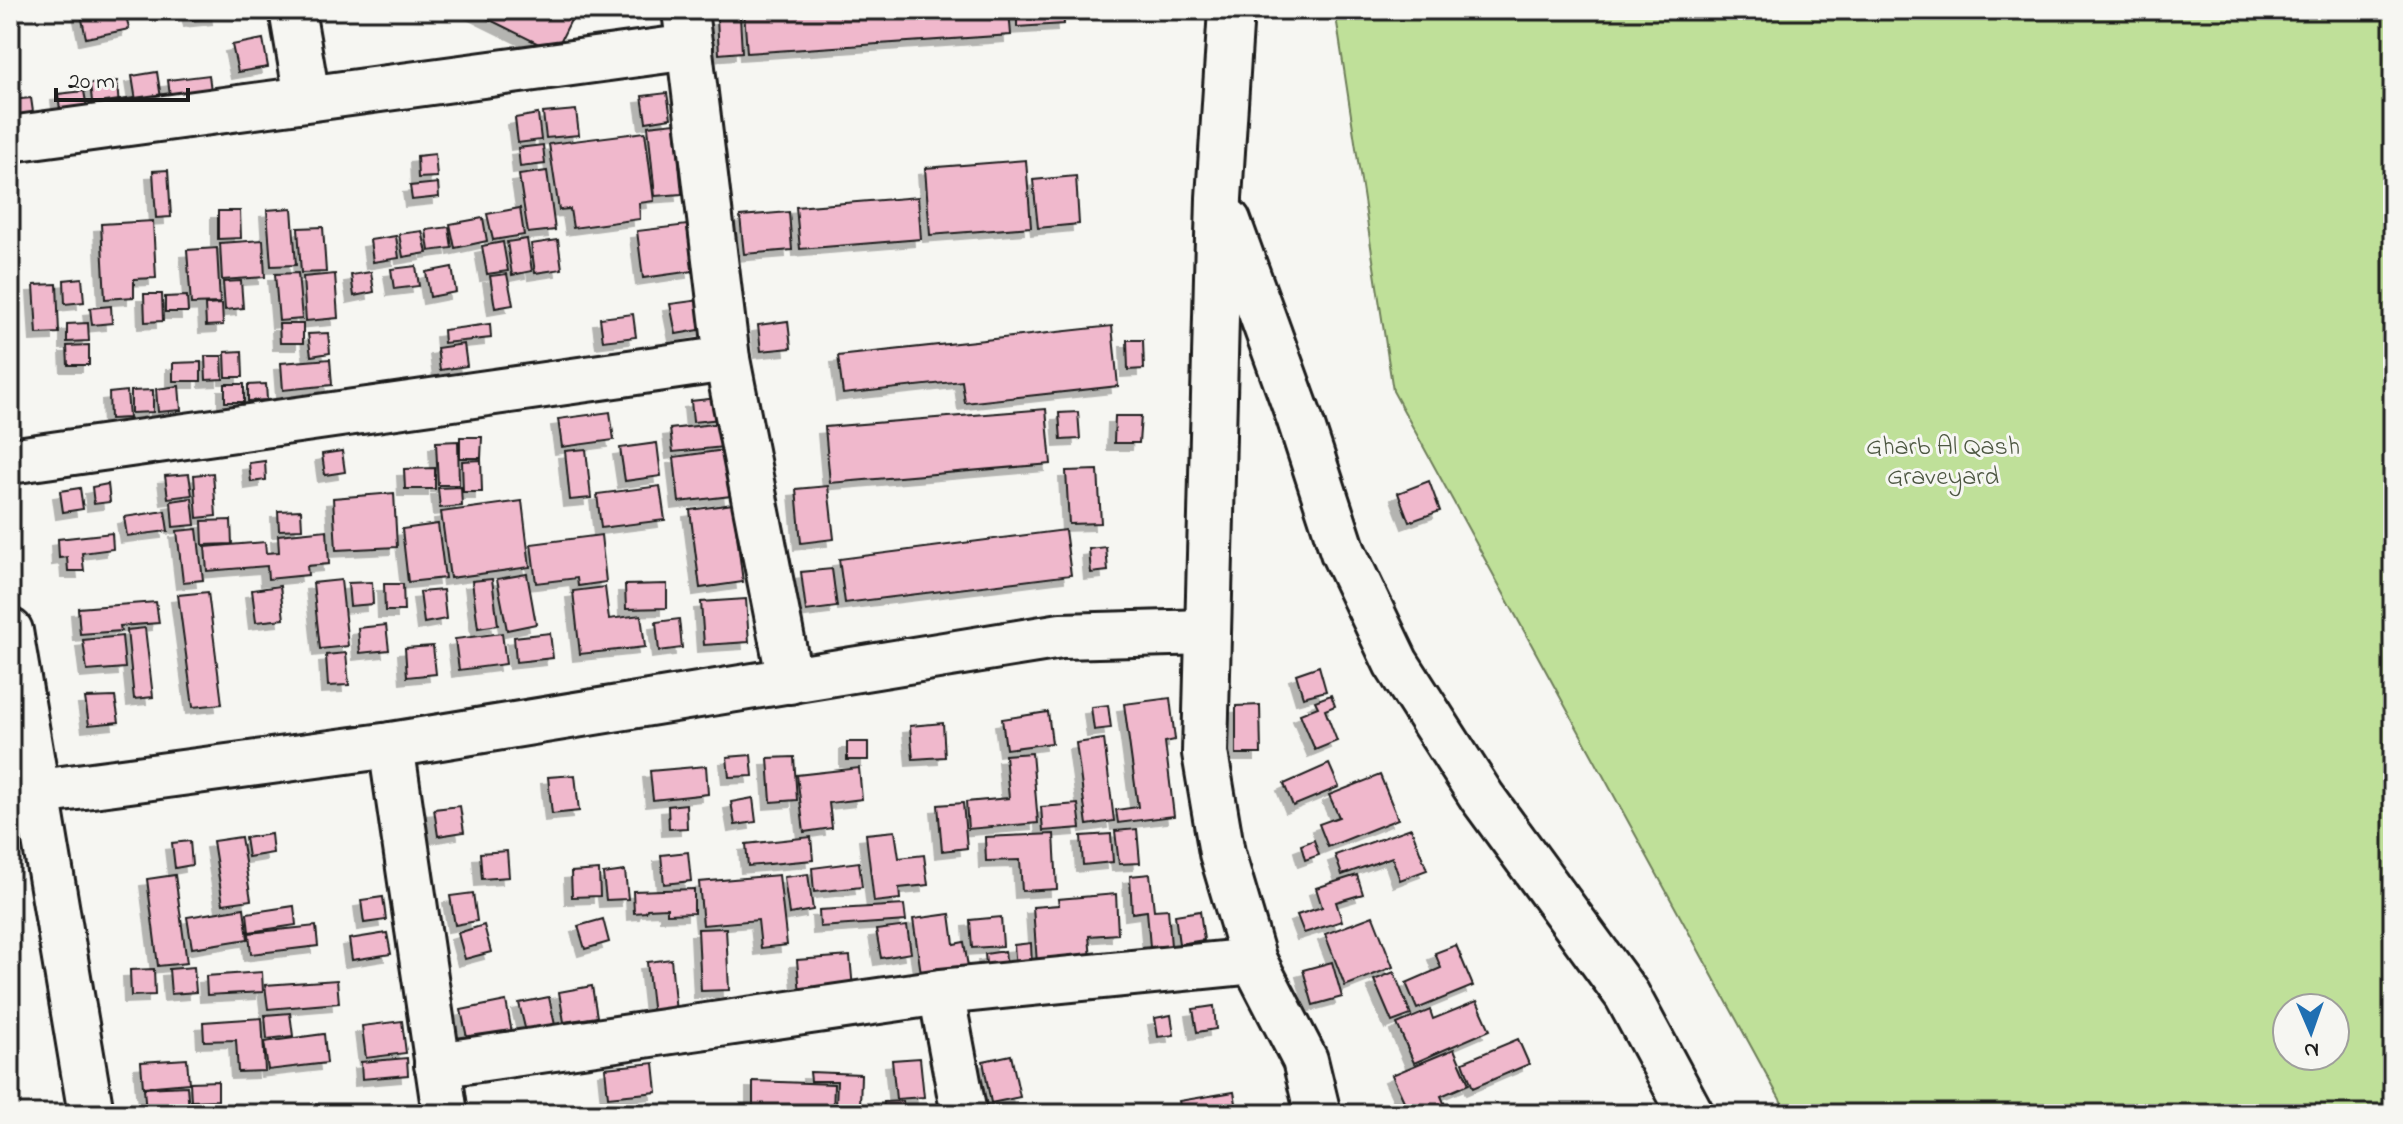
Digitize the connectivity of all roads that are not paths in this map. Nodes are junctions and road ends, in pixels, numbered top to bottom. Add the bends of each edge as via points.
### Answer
1 (292, 10) edge
2 (1231, 10) edge
3 (688, 28) edge
4 (307, 97) junction
5 (10, 139) edge
6 (1219, 198) junction
7 (727, 359) junction
8 (10, 461) edge
9 (10, 631) edge
10 (1208, 632) junction
11 (790, 681) junction
12 (391, 745) junction
13 (24, 794) edge
14 (1254, 961) junction
15 (941, 992) junction
16 (437, 1065) junction
17 (91, 1114) edge
18 (445, 1114) edge
19 (964, 1114) edge
20 (1318, 1114) edge
21 (1691, 1114) edge

1 - 4 street
2 - 6 street
3 - 4 street
3 - 7 street
4 - 5 street
6 - 10 street
6 - 21 street via 1343,552 1396,663 1482,797 1627,995
7 - 8 street
7 - 11 street
9 - 13 street
10 - 11 street via 1061,636
10 - 14 street via 1205,753 1222,853
11 - 12 street
12 - 13 street
12 - 16 street
13 - 17 street
14 - 15 street
14 - 20 street via 1305,1060
15 - 16 street
15 - 19 street
16 - 18 street

